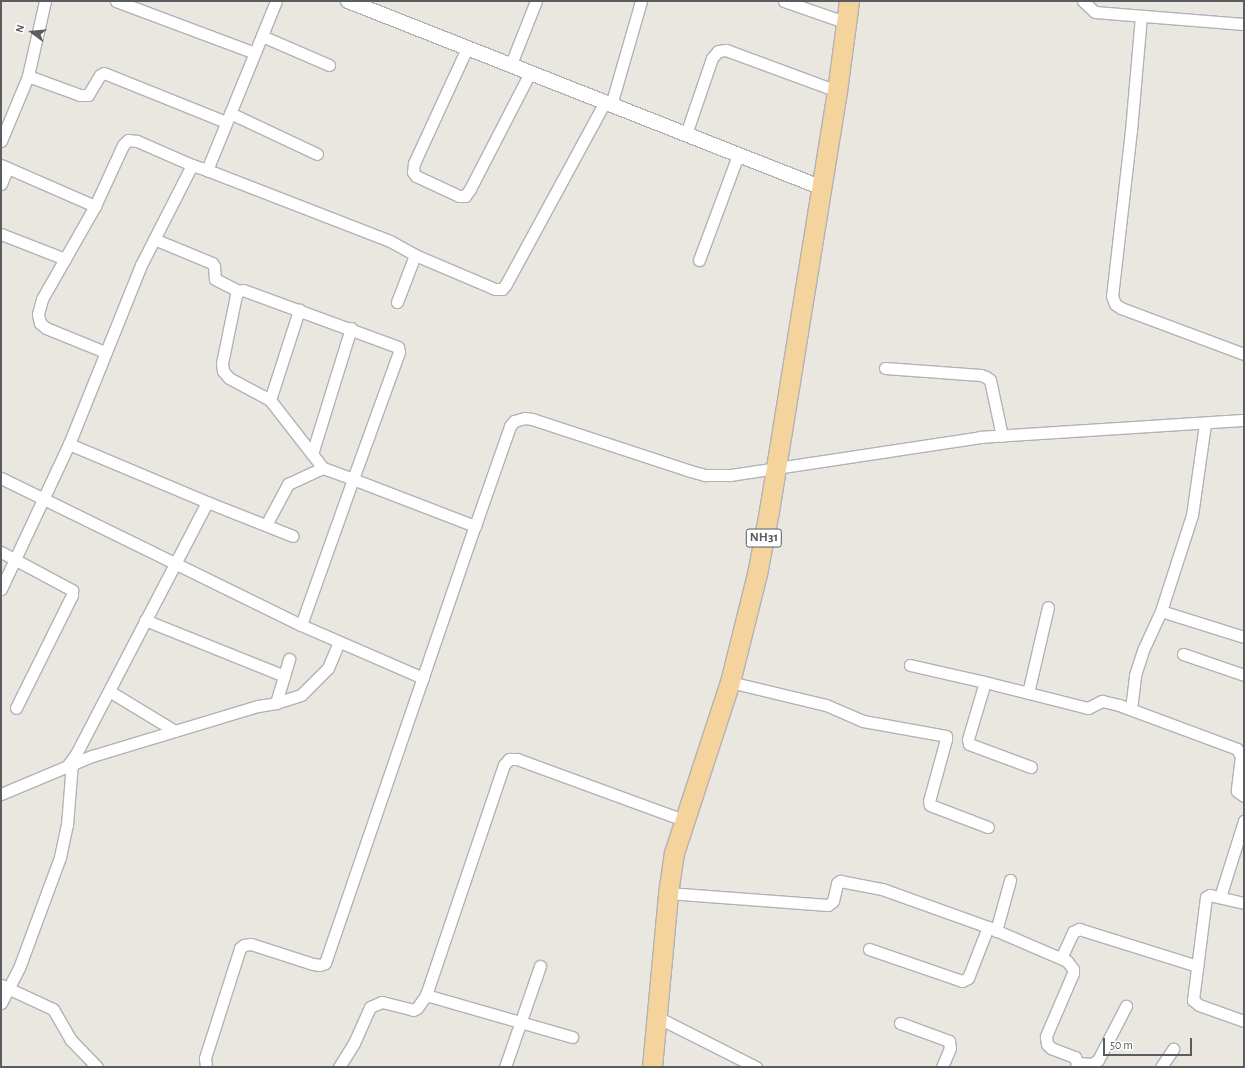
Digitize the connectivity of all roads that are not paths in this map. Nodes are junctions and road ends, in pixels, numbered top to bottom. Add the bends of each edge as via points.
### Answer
1 (45, 1) edge
2 (116, 1) edge
3 (276, 1) edge
4 (536, 1) edge
5 (641, 1) edge
6 (784, 1) edge
7 (849, 1) edge
8 (1083, 1) edge
9 (352, 2) edge
10 (1141, 16) junction
11 (847, 23) junction
12 (1244, 24) edge
13 (262, 36) junction
14 (467, 48) junction
15 (255, 53) junction
16 (511, 64) junction
17 (329, 65) dead end
18 (530, 73) junction
19 (28, 76) junction
20 (837, 91) junction
21 (608, 104) junction
22 (228, 118) junction
23 (686, 134) junction
24 (1, 142) edge
25 (317, 154) dead end
26 (738, 155) junction
27 (192, 165) junction
28 (4, 167) edge
29 (207, 170) junction
30 (1, 184) edge
31 (820, 187) junction
32 (95, 206) junction
33 (1, 234) edge
34 (154, 239) junction
35 (415, 255) junction
36 (65, 259) junction
37 (699, 260) dead end
38 (239, 291) junction
39 (397, 302) dead end
40 (299, 310) junction
41 (351, 328) junction
42 (104, 352) junction
43 (1244, 354) edge
44 (885, 368) dead end
45 (270, 400) junction
46 (1244, 420) edge
47 (1205, 424) junction
48 (1002, 436) junction
49 (69, 444) junction
50 (312, 454) junction
51 (776, 467) junction
52 (323, 468) junction
53 (1, 478) edge
54 (353, 479) junction
55 (45, 498) junction
56 (207, 502) junction
57 (266, 525) junction
58 (475, 526) junction
59 (293, 536) dead end
60 (1, 552) edge
61 (15, 558) junction
62 (174, 562) junction
63 (1, 589) edge
64 (1048, 607) dead end
65 (1161, 610) junction
66 (146, 620) junction
67 (301, 625) junction
68 (1244, 637) edge
69 (339, 642) junction
70 (1183, 654) dead end
71 (289, 659) dead end
72 (910, 665) dead end
73 (1243, 672) edge
74 (284, 676) junction
75 (423, 678) junction
76 (730, 682) junction
77 (985, 682) junction
78 (109, 691) junction
79 (1028, 693) junction
80 (276, 703) junction
81 (16, 708) dead end
82 (1131, 709) junction
83 (175, 731) junction
84 (70, 764) junction
85 (1031, 767) dead end
86 (1, 794) edge
87 (1244, 796) edge
88 (684, 820) junction
89 (1244, 821) edge
90 (988, 827) dead end
91 (1010, 880) dead end
92 (668, 893) junction
93 (1220, 897) junction
94 (1244, 903) edge
95 (992, 929) junction
96 (868, 949) dead end
97 (1061, 958) junction
98 (540, 966) dead end
99 (1197, 966) junction
100 (5, 986) edge
101 (426, 995) junction
102 (1, 1003) edge
103 (1126, 1006) dead end
104 (657, 1017) junction
105 (1244, 1021) edge
106 (521, 1022) junction
107 (900, 1023) dead end
108 (572, 1037) dead end
109 (1173, 1049) dead end
110 (1076, 1065) edge
111 (97, 1067) edge
112 (206, 1067) edge
113 (339, 1067) edge
114 (505, 1067) edge
115 (652, 1067) edge
116 (756, 1067) edge
117 (942, 1067) edge
118 (1161, 1067) edge

1 - 19 street
2 - 15 street
3 - 13 street
4 - 16 street
5 - 21 street
6 - 11 street
7 - 11 highway, NH31
8 - 10 street via 1095,12
9 - 14 street
10 - 12 street
10 - 43 street via 1112,296 1115,304 1121,308
11 - 20 highway, NH31
13 - 15 street
13 - 17 street
14 - 16 street
14 - 18 street via 414,163 413,172 416,176 459,196 465,196 470,190
15 - 22 street
16 - 18 street
18 - 21 street
19 - 22 street via 80,95 88,95 100,75 104,73
19 - 24 street
20 - 23 street via 726,50 718,51 712,58
20 - 31 highway, NH31
21 - 23 street
21 - 35 street via 502,289 495,289
22 - 25 street
22 - 29 street
23 - 26 street
26 - 31 street
26 - 37 street
27 - 29 street
27 - 32 street via 137,141 128,140 123,144
27 - 34 street
28 - 30 street
28 - 32 street
29 - 35 street via 390,241
31 - 51 highway, NH31
32 - 36 street
33 - 36 street
34 - 38 street via 212,263 215,280
34 - 42 street
35 - 39 street
36 - 42 street via 42,299 38,314 40,322 46,328
38 - 40 street via 243,290
38 - 45 street via 236,295 222,363 223,371 229,378
40 - 41 street
40 - 45 street
41 - 50 street
41 - 54 street via 393,344 398,347 399,352
42 - 49 street
44 - 48 street via 986,377 990,380
45 - 50 street
46 - 47 street
47 - 48 street
47 - 65 street via 1192,515
48 - 51 street via 972,438
49 - 55 street
49 - 56 street
50 - 52 street
51 - 58 street via 730,475 705,475 532,418 520,419 510,426
51 - 76 highway, NH31 via 757,574
52 - 54 street
52 - 57 street via 288,484
53 - 55 street
54 - 58 street
54 - 67 street
55 - 61 street
55 - 62 street
56 - 57 street
56 - 62 street
57 - 59 street
58 - 75 street
60 - 61 street
61 - 63 street
61 - 81 street via 70,588 72,595
62 - 66 street
62 - 67 street
64 - 79 street
65 - 68 street
65 - 82 street via 1135,675
66 - 74 street
66 - 78 street
67 - 69 street
69 - 75 street
69 - 80 street via 328,668 313,684 301,695
70 - 73 street
71 - 74 street
72 - 77 street
74 - 80 street
75 - 112 street via 325,963 313,964 244,944 240,948 205,1058
76 - 88 highway, NH31
76 - 90 street via 826,705 864,721 946,736 930,805
77 - 79 street
77 - 85 street via 968,739 969,744
78 - 83 street
78 - 84 street
79 - 82 street via 1088,708 1106,701
80 - 83 street
82 - 87 street via 1240,751 1237,791
83 - 84 street
84 - 86 street
84 - 100 street via 67,825 60,857 19,968
88 - 92 highway, NH31 via 674,853
88 - 101 street via 517,759 508,759 504,764
89 - 93 street
91 - 95 street
92 - 95 street via 828,906 833,901 837,883 840,881 882,889
92 - 104 highway, NH31
93 - 94 street
93 - 99 street via 1206,897
95 - 96 street via 968,978 962,981
95 - 97 street
97 - 99 street via 1073,932 1079,929
97 - 110 street via 1073,969 1073,974 1046,1036 1047,1044 1075,1057
98 - 106 street
99 - 105 street via 1193,1000 1195,1003
100 - 102 street
100 - 111 street via 53,1009 71,1040
101 - 106 street
101 - 113 street via 413,1010 382,1002 370,1007 354,1043
103 - 110 street via 1098,1060 1092,1064
104 - 115 highway, NH31
104 - 116 street
106 - 108 street
106 - 114 street
107 - 117 street via 949,1041 950,1048
109 - 118 street

